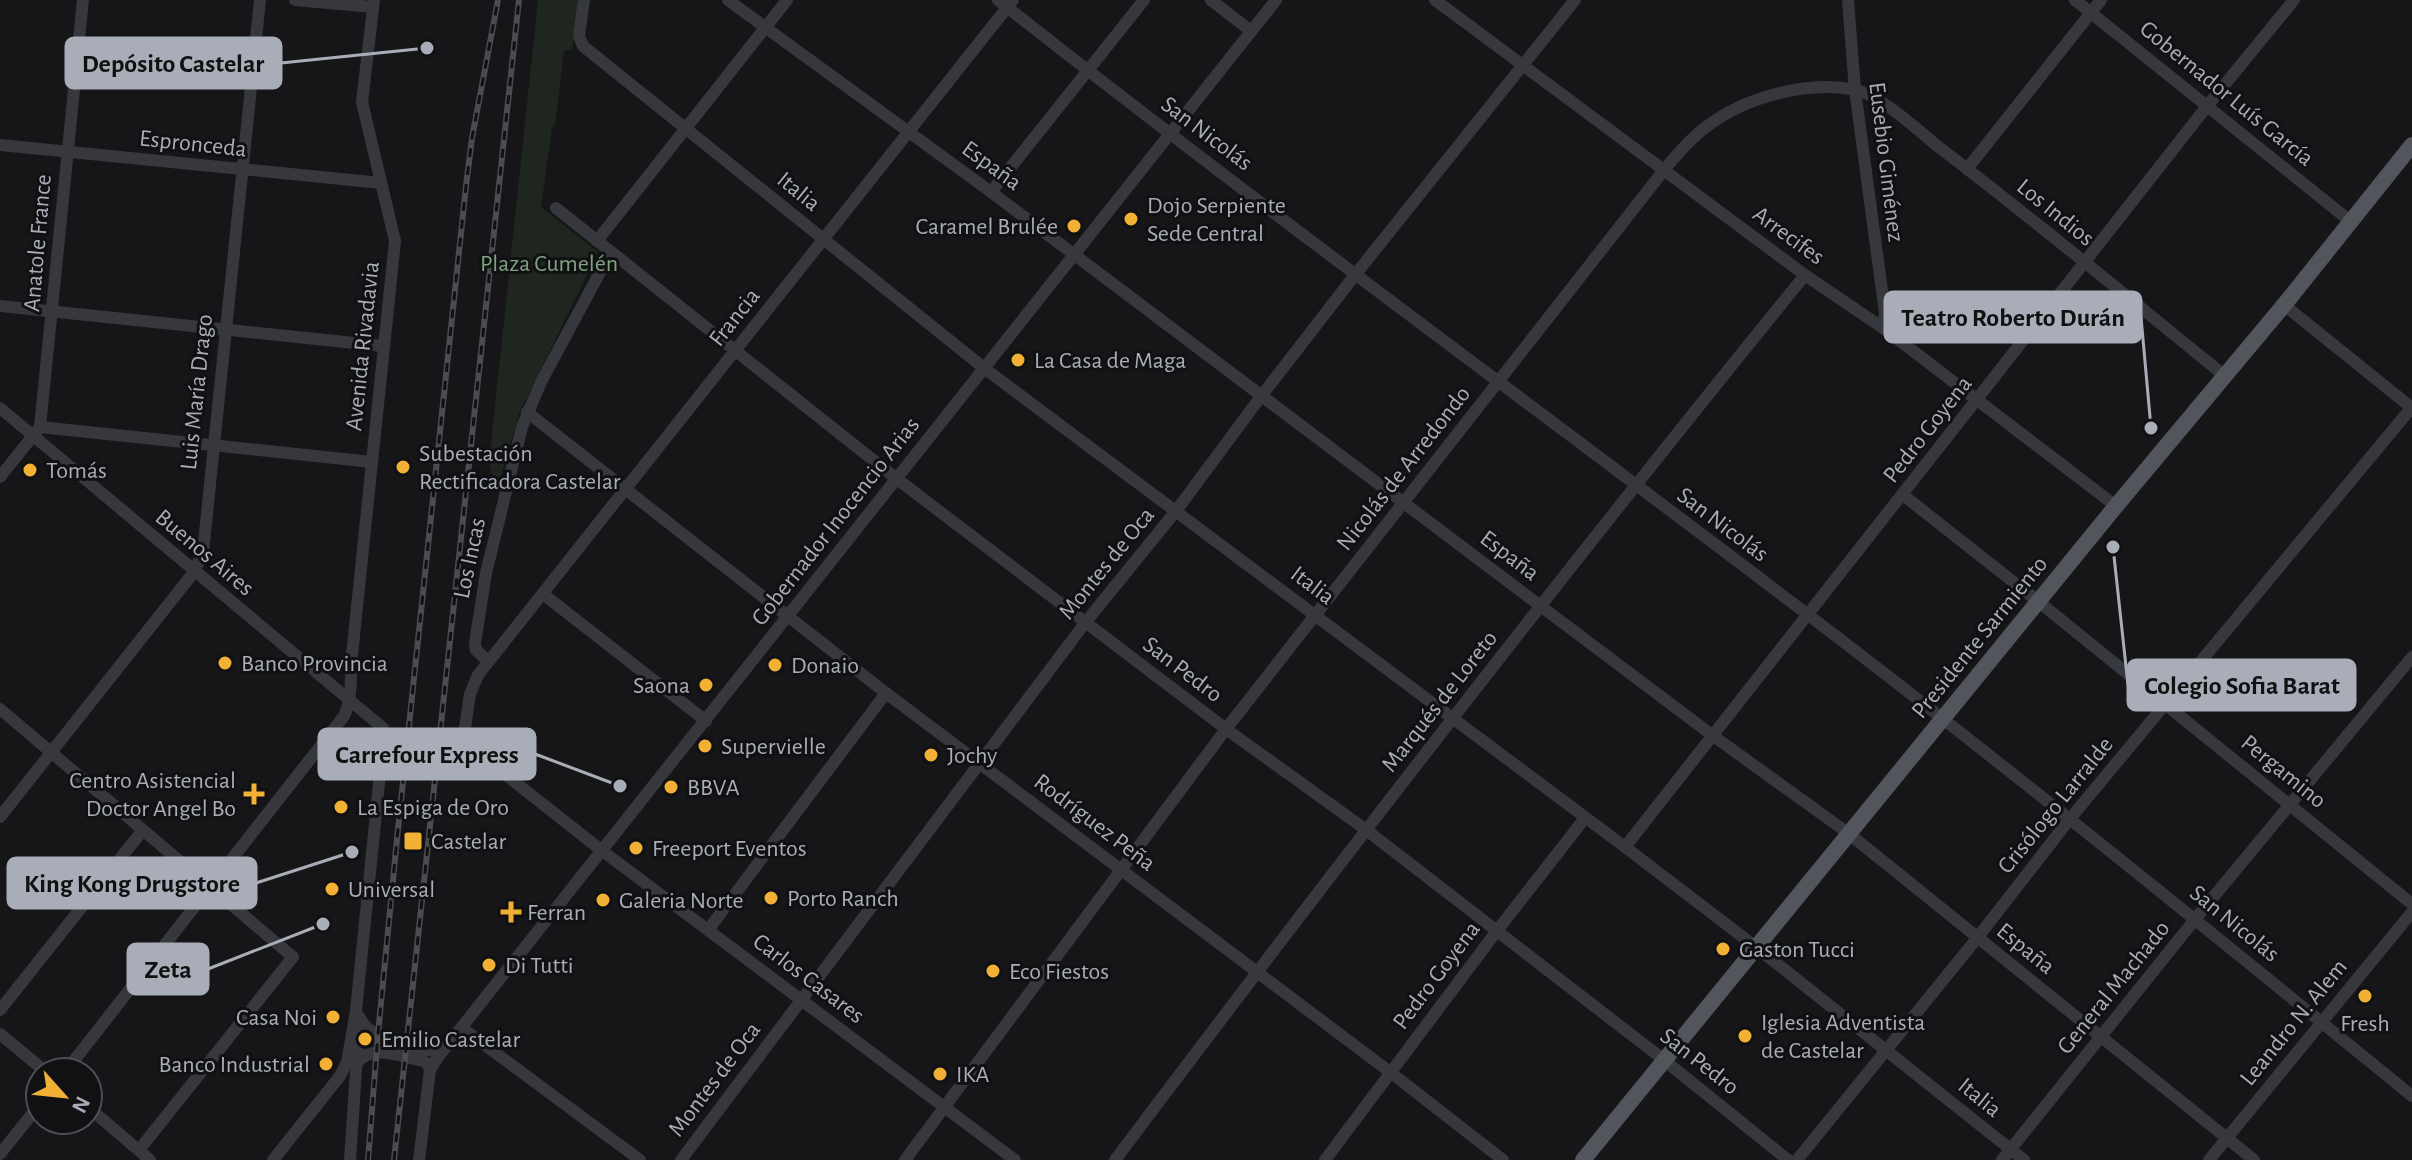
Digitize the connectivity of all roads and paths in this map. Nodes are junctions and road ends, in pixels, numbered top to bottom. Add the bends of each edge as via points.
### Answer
1 (83, 0) edge
2 (260, 0) edge
3 (295, 0) edge
4 (584, 0) edge
5 (728, 0) edge
6 (787, 0) edge
7 (1144, 0) edge
8 (1211, 0) edge
9 (1276, 0) edge
10 (1435, 0) edge
11 (1575, 0) edge
12 (1848, 0) edge
13 (2075, 0) edge
14 (2101, 0) edge
15 (2294, 0) edge
16 (1006, 3) edge
17 (373, 4) edge
18 (2091, 13) junction
19 (766, 27) junction
20 (1251, 31) junction
21 (1523, 65) junction
22 (1088, 70) junction
23 (1855, 90) junction
24 (2208, 105) junction
25 (685, 129) junction
26 (909, 132) junction
27 (1171, 133) junction
28 (0, 145) edge
29 (2412, 145) edge
30 (67, 153) junction
31 (1967, 169) junction
32 (243, 170) junction
33 (1664, 170) junction
34 (381, 183) junction
35 (991, 192) junction
36 (556, 208) dead end
37 (2350, 221) junction
38 (823, 238) junction
39 (597, 241) junction
40 (611, 252) junction
41 (1075, 255) junction
42 (2085, 263) junction
43 (1355, 275) junction
44 (1805, 275) junction
45 (2284, 305) junction
46 (0, 306) edge
47 (53, 312) junction
48 (224, 328) junction
49 (1883, 328) junction
50 (383, 346) junction
51 (736, 350) junction
52 (984, 368) junction
53 (2225, 376) junction
54 (1498, 383) junction
55 (1262, 395) junction
56 (1977, 399) junction
57 (0, 408) edge
58 (2412, 408) edge
59 (527, 412) junction
60 (36, 431) junction
61 (214, 444) junction
62 (372, 462) junction
63 (0, 477) edge
64 (897, 479) junction
65 (1634, 485) junction
66 (624, 489) junction
67 (1903, 495) junction
68 (1403, 502) junction
69 (2116, 506) junction
70 (1176, 511) junction
71 (194, 572) junction
72 (543, 594) junction
73 (2039, 602) junction
74 (1541, 605) junction
75 (1317, 615) junction
76 (1809, 615) junction
77 (787, 617) junction
78 (1085, 623) junction
79 (2412, 657) edge
80 (488, 661) junction
81 (886, 693) junction
82 (351, 701) junction
83 (2166, 704) junction
84 (0, 709) edge
85 (1454, 719) junction
86 (1943, 720) junction
87 (706, 721) junction
88 (1226, 729) junction
89 (1712, 735) junction
90 (51, 752) junction
91 (979, 764) junction
92 (2291, 804) junction
93 (0, 817) edge
94 (1585, 818) junction
95 (2069, 820) junction
96 (1365, 829) junction
97 (143, 830) junction
98 (1848, 833) junction
99 (1625, 847) junction
100 (601, 850) junction
101 (1120, 868) junction
102 (209, 886) junction
103 (2412, 904) edge
104 (2412, 912) edge
105 (2196, 918) junction
106 (708, 930) junction
107 (1496, 932) junction
108 (1978, 937) junction
109 (1756, 947) junction
110 (1257, 971) junction
111 (802, 999) junction
112 (0, 1010) edge
113 (356, 1011) junction
114 (2322, 1022) junction
115 (462, 1028) junction
116 (0, 1034) edge
117 (2100, 1037) junction
118 (446, 1047) junction
119 (1886, 1051) junction
120 (27, 1056) edge
121 (77, 1056) edge
122 (1664, 1060) junction
123 (351, 1065) junction
124 (430, 1070) junction
125 (1390, 1072) junction
126 (2412, 1096) edge
127 (945, 1107) junction
128 (104, 1120) edge
129 (24, 1124) edge
130 (2227, 1138) junction
131 (139, 1150) junction
132 (0, 1154) edge
133 (2006, 1155) edge
134 (150, 1160) edge
135 (273, 1160) edge
136 (350, 1160) edge
137 (419, 1160) edge
138 (640, 1160) edge
139 (681, 1160) edge
140 (905, 1160) edge
141 (1015, 1160) edge
142 (1115, 1160) edge
143 (1325, 1160) edge
144 (1503, 1160) edge
145 (1583, 1160) edge
146 (1788, 1160) edge
147 (1797, 1160) edge
148 (2024, 1160) edge
149 (2209, 1160) edge
150 (2254, 1160) edge

1 - 30 street, Anatole France
2 - 32 street, Luis María Drago
3 - 17 street
4 - 25 street, Italia via 580,42
5 - 19 street, España
6 - 19 street
7 - 22 street
8 - 20 street
9 - 20 street, Gobernador Inocencio Arias
10 - 21 street, Arrecifes
11 - 21 street, Montes de Oca
12 - 23 street, Eusebio Giménez
13 - 18 street, Gobernador Luís García
14 - 18 street
15 - 24 street, Pedro Goyena
16 - 22 street, San Nicolás
16 - 26 street, Francia
17 - 34 street, Avenida Rivadavia via 362,102
18 - 24 street, Gobernador Luís García
18 - 31 street
19 - 25 street
19 - 26 street, España
20 - 27 street, Gobernador Inocencio Arias
21 - 33 street, Arrecifes
21 - 43 street, Montes de Oca
22 - 27 street, San Nicolás
22 - 35 street
23 - 31 street, Los Indios via 1875,98
23 - 33 street, Nicolás de Arredondo via 1805,89 1748,104 1708,125
23 - 49 street, Eusebio Giménez
24 - 37 street, Gobernador Luís García
24 - 42 street, Pedro Goyena
25 - 38 street, Italia
25 - 39 street
26 - 35 street, España
26 - 38 street, Francia
27 - 41 street, Gobernador Inocencio Arias
27 - 43 street, San Nicolás
28 - 30 street, Espronceda
29 - 37 main road, Presidente Sarmiento
30 - 32 street, Espronceda
30 - 47 street, Anatole France
31 - 42 street, Los Indios
32 - 34 street, Espronceda
32 - 48 street, Luis María Drago
33 - 44 street, Arrecifes
33 - 54 street, Nicolás de Arredondo
34 - 50 street, Avenida Rivadavia via 395,241
35 - 41 street, España
36 - 39 street, San Pedro
37 - 45 main road, Presidente Sarmiento
38 - 51 street, Francia
38 - 52 street, Italia
39 - 40 street, San Pedro
40 - 51 street, San Pedro
40 - 59 street, Los Incas
41 - 52 street, Gobernador Inocencio Arias
41 - 55 street, España
42 - 53 street, Los Indios
42 - 56 street, Pedro Goyena
43 - 54 street, San Nicolás
43 - 55 street, Montes de Oca
44 - 49 street, Arrecifes
44 - 65 street, Marqués de Loreto
45 - 53 main road, Presidente Sarmiento
45 - 58 street
46 - 47 street
47 - 48 street
47 - 60 street, Anatole France
48 - 50 street
48 - 61 street, Luis María Drago
49 - 56 street, Arrecifes
50 - 62 street, Avenida Rivadavia
51 - 64 street, San Pedro
51 - 66 street, Francia
52 - 64 street, Gobernador Inocencio Arias
52 - 70 street, Italia
53 - 69 main road, Presidente Sarmiento
54 - 65 street, San Nicolás
54 - 68 street, Nicolás de Arredondo
55 - 68 street, España
55 - 70 street, Montes de Oca
56 - 67 street, Pedro Goyena
56 - 69 street, Arrecifes
57 - 60 street, Buenos Aires
58 - 83 street, Crisólogo Larralde
59 - 66 street, Rodríguez Peña
59 - 80 street, Los Incas via 486,573 475,643
60 - 61 street
60 - 63 street
60 - 71 street, Buenos Aires
61 - 62 street
61 - 71 street, Luis María Drago via 203,552
62 - 82 street, Avenida Rivadavia
64 - 77 street, Gobernador Inocencio Arias
64 - 78 street, San Pedro
65 - 74 street, Marqués de Loreto
65 - 76 street, San Nicolás
66 - 72 street, Francia
66 - 77 street, Rodríguez Peña
67 - 73 street, Pergamino
67 - 76 street, Pedro Goyena
68 - 74 street, España
68 - 75 street, Nicolás de Arredondo
69 - 73 main road, Presidente Sarmiento
70 - 75 street, Italia
70 - 78 street, Montes de Oca
71 - 82 street, Buenos Aires
71 - 90 street, Luis María Drago
72 - 80 street, Francia
72 - 87 street
73 - 83 street, Pergamino
73 - 86 main road, Presidente Sarmiento
74 - 85 street, Marqués de Loreto
74 - 89 street, España
75 - 85 street, Italia
75 - 88 street, Nicolás de Arredondo
76 - 86 street, San Nicolás
76 - 89 street, Pedro Goyena
77 - 81 street, Rodríguez Peña
77 - 87 street, Gobernador Inocencio Arias
78 - 88 street, San Pedro
78 - 91 street, Montes de Oca
79 - 92 street, General Machado
80 - 100 street, Carlos Casares via 470,694 463,741
81 - 91 street, Rodríguez Peña
81 - 106 street
82 - 102 street
82 - 113 street, Buenos Aires via 384,734
83 - 92 street, Pergamino
83 - 95 street, Crisólogo Larralde
84 - 90 street
85 - 94 street, Italia
85 - 96 street, Marqués de Loreto
86 - 95 street, San Nicolás
86 - 98 main road, Presidente Sarmiento
87 - 100 street, Gobernador Inocencio Arias
88 - 96 street, San Pedro
88 - 101 street, Nicolás de Arredondo
89 - 98 street, España
89 - 99 street, Pedro Goyena
90 - 93 street, Luis María Drago
90 - 97 street
91 - 101 street, Rodríguez Peña
91 - 111 street, Montes de Oca
92 - 103 street, Pergamino
92 - 105 street, General Machado
94 - 99 street, Italia
94 - 107 street, Pedro Goyena
95 - 105 street, San Nicolás
95 - 108 street, Crisólogo Larralde
96 - 107 street, San Pedro
96 - 110 street, Marqués de Loreto
97 - 102 street
97 - 112 street
98 - 108 street, España
98 - 109 main road, Presidente Sarmiento
99 - 109 street, Italia
100 - 106 street, Carlos Casares
100 - 115 street, Gobernador Inocencio Arias
101 - 110 street, Rodríguez Peña
101 - 127 street, Nicolás de Arredondo
102 - 121 street
102 - 131 street via 293,957
104 - 114 street, Leandro N. Alem
105 - 114 street, San Nicolás
105 - 117 street, General Machado
106 - 111 street, Carlos Casares
107 - 122 street, San Pedro
107 - 125 street, Pedro Goyena
108 - 117 street, España
108 - 119 street, Crisólogo Larralde
109 - 119 street, Italia
109 - 122 main road, Presidente Sarmiento
110 - 125 street, Rodríguez Peña
110 - 142 street, Marqués de Loreto
111 - 127 street, Carlos Casares
111 - 139 street, Montes de Oca
113 - 118 street via 365,1026 387,1039 424,1050
113 - 123 street
114 - 126 street, San Nicolás
114 - 130 street, Leandro N. Alem
115 - 118 street, Gobernador Inocencio Arias
115 - 138 street
116 - 120 street
117 - 130 street, España
117 - 133 street, General Machado
118 - 124 street, Gobernador Inocencio Arias
119 - 133 street, Italia
119 - 147 street, Crisólogo Larralde
122 - 145 main road, Presidente Sarmiento
122 - 146 street, San Pedro
123 - 124 street via 365,1055 387,1053 423,1061
123 - 135 street
123 - 136 street
124 - 137 street
125 - 143 street, Pedro Goyena
125 - 144 street, Rodríguez Peña
127 - 140 street, Nicolás de Arredondo
127 - 141 street, Carlos Casares
128 - 131 street
129 - 132 street
130 - 149 street, Leandro N. Alem
130 - 150 street, España
131 - 134 street
133 - 148 street, Italia

